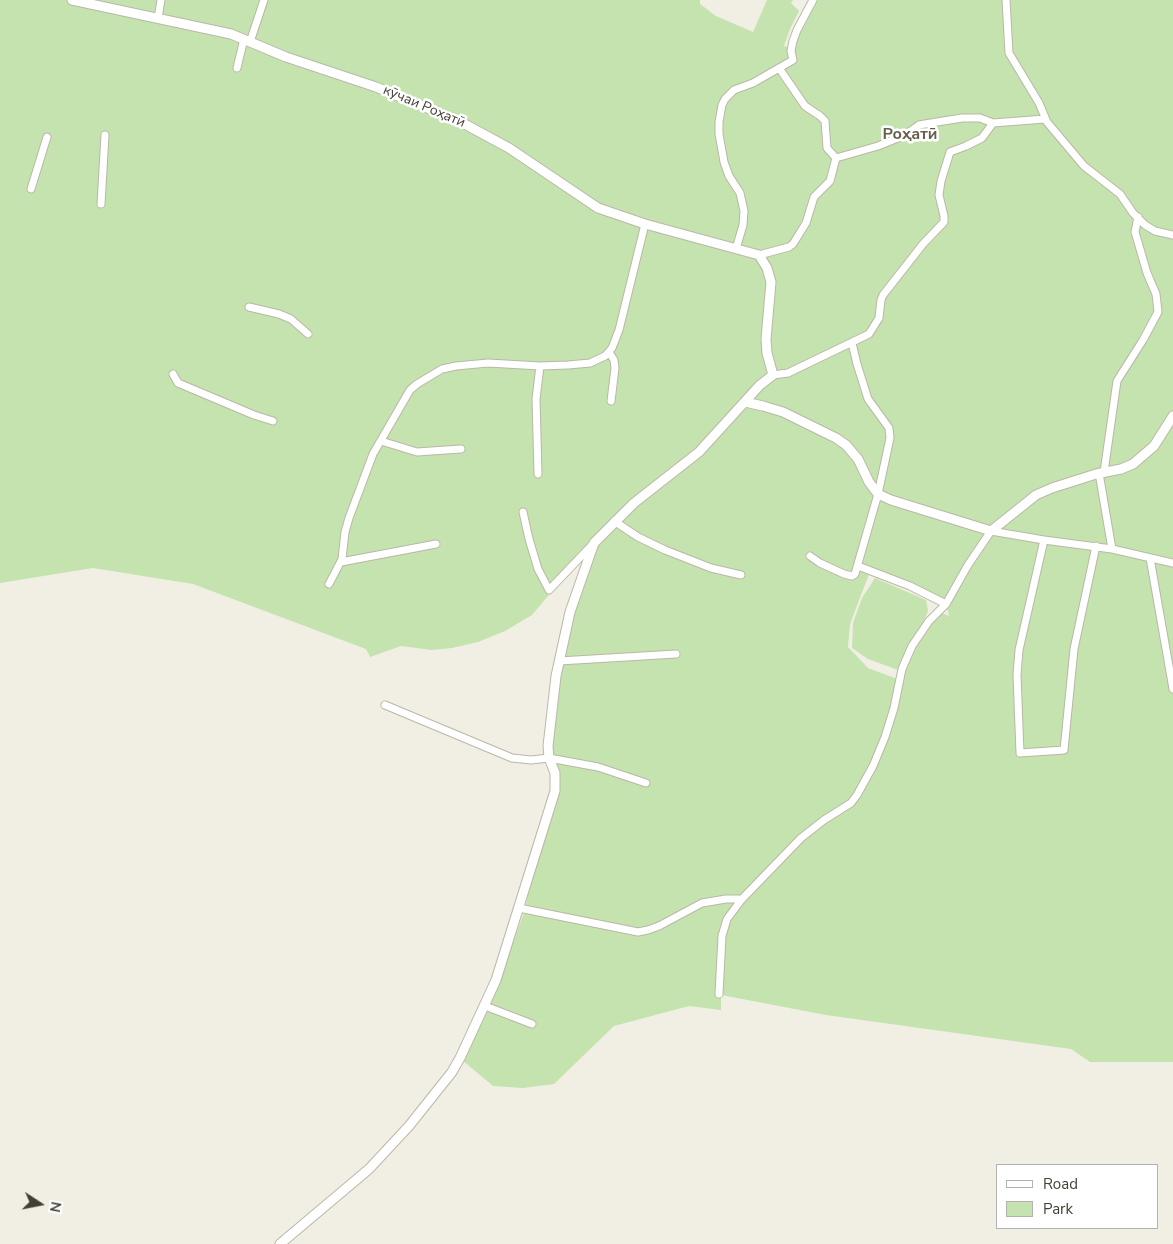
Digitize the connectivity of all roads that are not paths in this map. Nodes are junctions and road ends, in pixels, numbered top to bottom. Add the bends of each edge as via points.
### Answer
1 (72, 0) edge
2 (161, 0) edge
3 (264, 0) edge
4 (813, 0) edge
5 (1006, 0) edge
6 (158, 18) junction
7 (247, 41) junction
8 (237, 68) dead end
9 (780, 68) junction
10 (1045, 119) junction
11 (994, 122) junction
12 (105, 135) dead end
13 (47, 137) dead end
14 (836, 158) junction
15 (31, 189) dead end
16 (101, 204) dead end
17 (1138, 217) junction
18 (645, 224) junction
19 (1173, 235) edge
20 (736, 249) junction
21 (759, 255) junction
22 (250, 307) dead end
23 (308, 334) dead end
24 (852, 343) junction
25 (609, 352) junction
26 (540, 366) junction
27 (174, 374) dead end
28 (773, 374) junction
29 (611, 401) dead end
30 (745, 402) junction
31 (1173, 416) edge
32 (273, 421) dead end
33 (381, 440) junction
34 (461, 449) dead end
35 (1101, 473) junction
36 (538, 474) dead end
37 (878, 494) junction
38 (523, 512) dead end
39 (614, 521) junction
40 (991, 531) junction
41 (1044, 540) junction
42 (594, 542) junction
43 (436, 544) dead end
44 (1096, 546) junction
45 (1112, 549) junction
46 (810, 556) dead end
47 (1150, 558) junction
48 (341, 562) junction
49 (1173, 564) edge
50 (858, 566) junction
51 (741, 575) dead end
52 (328, 584) dead end
53 (946, 604) junction
54 (676, 654) dead end
55 (559, 661) junction
56 (1173, 689) edge
57 (385, 705) dead end
58 (549, 758) junction
59 (646, 783) dead end
60 (742, 899) junction
61 (519, 908) junction
62 (719, 994) dead end
63 (484, 1006) junction
64 (532, 1024) dead end
65 (280, 1244) edge

1 - 6 street, кӯчаи Роҳатӣ
2 - 6 street
3 - 7 street
4 - 9 street via 795,35 792,60
5 - 10 street via 1009,52
6 - 7 street, кӯчаи Роҳатӣ via 219,30
7 - 8 street
7 - 18 street, кӯчаи Роҳатӣ via 286,58 376,87 459,121 508,148 598,208
9 - 14 street via 805,106 825,121 827,148
9 - 20 street via 734,90 722,106 719,134 724,162 740,193 744,211
10 - 11 street
10 - 17 street via 1084,166 1120,194
11 - 14 street via 962,118 919,125 905,135 878,146
11 - 24 street via 982,138 950,152 939,195 944,222 883,295 880,318 874,328 864,338
12 - 16 street
13 - 15 street
14 - 21 street via 830,181 814,197 806,223 793,244
17 - 19 street via 1151,230
17 - 35 street via 1135,232 1156,294 1158,312 1117,381
18 - 20 street, кӯчаи Роҳатӣ
18 - 25 street via 619,330
20 - 21 street, кӯчаи Роҳатӣ
21 - 28 street via 771,282 766,339
22 - 23 street via 291,319
24 - 28 street via 788,373
24 - 37 street via 868,399 890,433
25 - 26 street via 590,363
25 - 29 street via 615,368
26 - 33 street via 488,363 442,369 410,390
26 - 36 street via 536,399
27 - 32 street via 178,383
28 - 30 street
30 - 37 street via 783,412 836,438 858,459
30 - 39 street via 699,452
31 - 35 street via 1154,446 1141,458 1121,469
33 - 34 street via 417,452
33 - 48 street via 349,518
35 - 40 street via 1036,495
35 - 45 street
37 - 40 street
37 - 50 street
38 - 42 street via 538,569 549,590
39 - 42 street
39 - 51 street via 665,550 702,565
40 - 41 street
40 - 53 street
41 - 44 street
41 - 44 street via 1019,650 1020,753 1064,750 1074,649
42 - 55 street via 570,612
43 - 48 street
44 - 45 street
45 - 47 street
46 - 50 street via 844,574 854,575
47 - 49 street
47 - 56 street
48 - 52 street
50 - 53 street
53 - 60 street via 919,635 905,660 885,737 857,795 851,803 801,838
54 - 55 street
55 - 58 street
57 - 58 street via 512,758
58 - 59 street via 598,767
58 - 61 street via 555,773 555,791
60 - 61 street via 702,903 660,926 638,932
60 - 62 street via 723,931
61 - 63 street via 496,980
63 - 64 street
63 - 65 street via 452,1072 410,1126 369,1169

